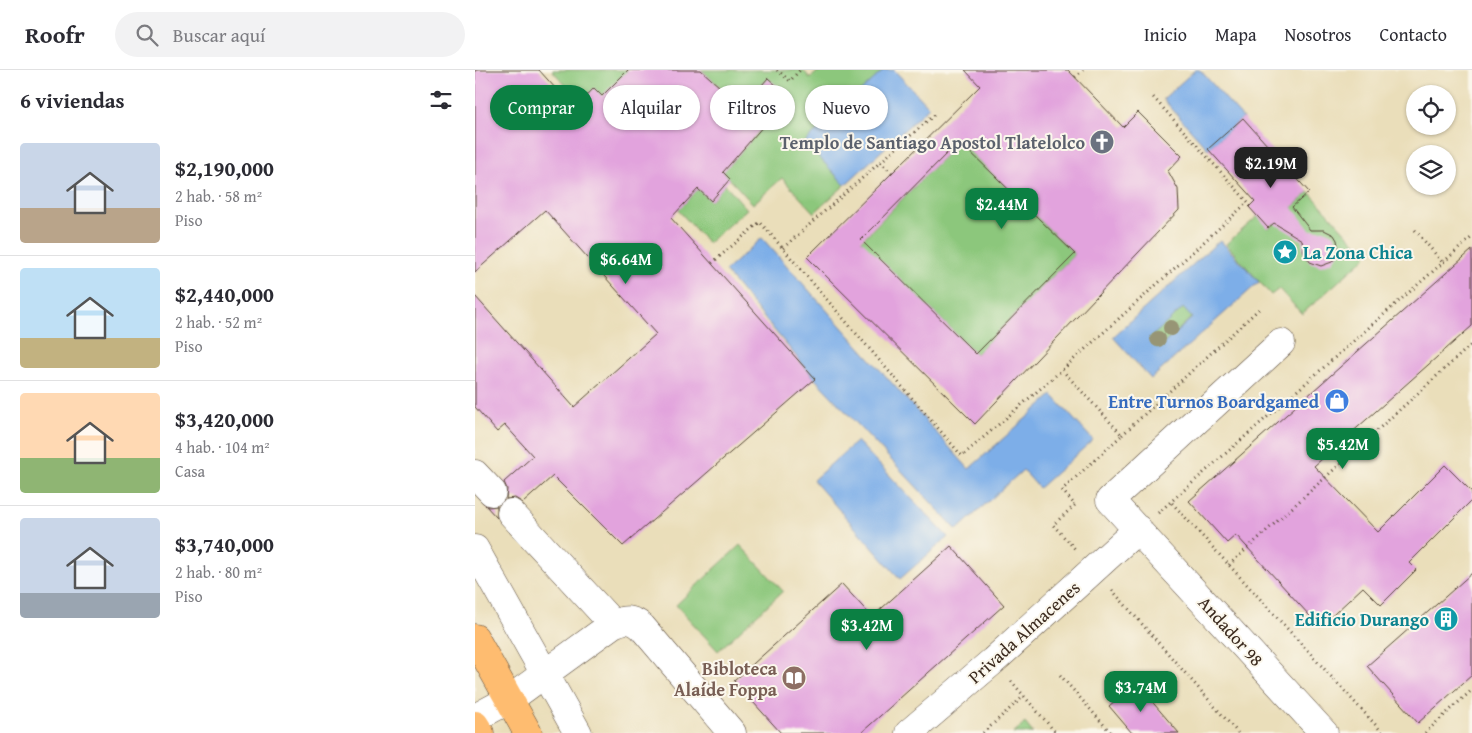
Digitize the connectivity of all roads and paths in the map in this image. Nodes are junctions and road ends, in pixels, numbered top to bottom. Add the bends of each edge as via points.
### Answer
1 (777, 70) edge
2 (800, 70) edge
3 (1083, 70) edge
4 (1075, 77) dead end
5 (1153, 97) dead end
6 (935, 114) dead end
7 (880, 162) junction
8 (892, 174) dead end
9 (1415, 230) dead end
10 (1472, 237) edge
11 (783, 248) junction
12 (1443, 262) junction
13 (711, 264) dead end
14 (1259, 309) dead end
15 (1281, 343) dead end
16 (1472, 344) edge
17 (1062, 370) junction
18 (1122, 435) junction
19 (511, 513) dead end
20 (1138, 529) junction
21 (475, 549) edge
22 (1229, 565) junction
23 (1094, 569) junction
24 (613, 624) junction
25 (475, 638) edge
26 (993, 661) junction
27 (545, 675) junction
28 (1060, 675) dead end
29 (1472, 690) edge
30 (1024, 696) junction
31 (510, 699) junction
32 (475, 718) edge
33 (475, 725) edge
34 (479, 733) edge
35 (528, 733) edge
36 (577, 733) edge
37 (732, 733) edge
38 (909, 733) edge
39 (983, 733) edge
40 (1056, 733) edge
41 (1111, 733) edge
42 (1238, 733) edge
43 (1324, 733) edge
44 (1383, 733) edge
45 (1425, 733) edge

1 - 2 path via 791,81
3 - 4 path
5 - 17 path via 1248,202
6 - 7 path
7 - 8 path
7 - 11 path
9 - 12 path
10 - 12 path
11 - 13 path via 760,222
11 - 17 path via 962,456
12 - 22 path via 1171,503
14 - 18 path
15 - 20 lane, Andador 98 via 1110,500
16 - 22 path
17 - 18 path
18 - 23 path via 1062,490 1075,505 1053,525
19 - 24 lane
20 - 23 lane, Privada Almacenes
20 - 43 lane, Andador 98
21 - 27 lane
22 - 44 path
23 - 26 lane, Privada Almacenes
23 - 42 path
24 - 27 lane
24 - 37 lane via 621,620 636,622
25 - 31 main road
26 - 30 path
26 - 38 lane, Privada Almacenes
27 - 31 lane
27 - 36 lane
28 - 41 path
29 - 45 path
30 - 39 path
30 - 40 path
31 - 32 lane
31 - 35 main road
33 - 34 main road

